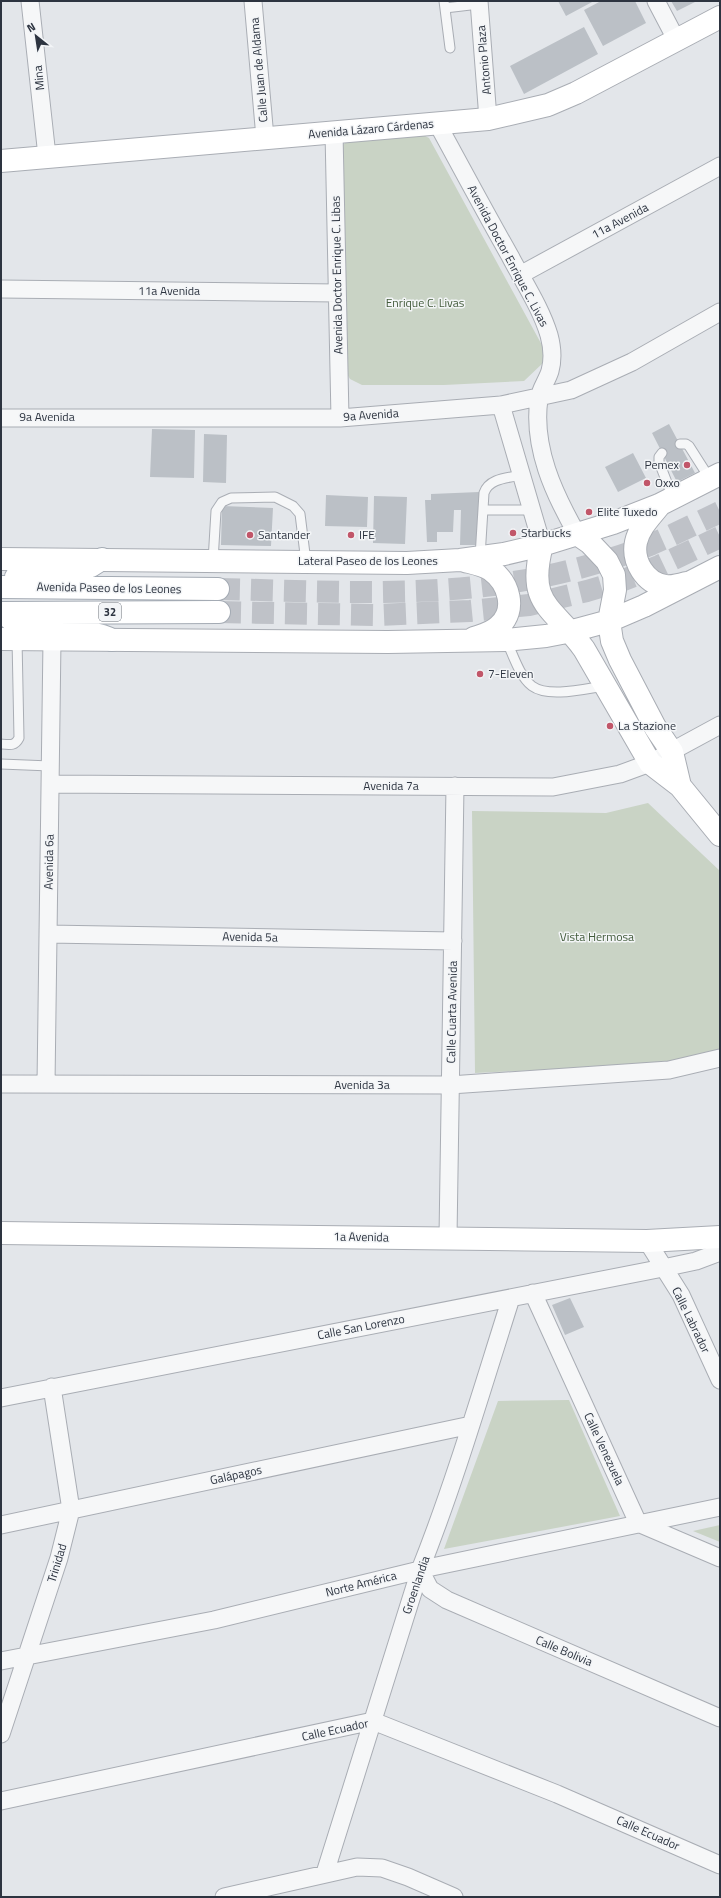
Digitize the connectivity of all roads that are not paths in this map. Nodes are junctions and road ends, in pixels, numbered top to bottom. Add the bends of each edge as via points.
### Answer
1 (30, 1) edge
2 (253, 1) edge
3 (656, 1) edge
4 (479, 3) edge
5 (445, 5) edge
6 (720, 18) edge
7 (677, 41) junction
8 (450, 48) dead end
9 (488, 119) junction
10 (437, 123) junction
11 (334, 132) junction
12 (265, 138) junction
13 (47, 156) junction
14 (1, 161) edge
15 (720, 166) edge
16 (520, 275) junction
17 (1, 289) edge
18 (338, 293) junction
19 (720, 312) edge
20 (539, 397) junction
21 (501, 405) junction
22 (1, 418) edge
23 (340, 418) junction
24 (680, 444) dead end
25 (662, 453) dead end
26 (522, 475) junction
27 (715, 477) edge
28 (666, 502) junction
29 (483, 510) junction
30 (532, 510) junction
31 (577, 534) junction
32 (542, 545) junction
33 (1, 559) edge
34 (102, 559) junction
35 (470, 559) junction
36 (213, 561) junction
37 (306, 562) junction
38 (720, 567) edge
39 (698, 579) junction
40 (1, 583) edge
41 (1, 587) edge
42 (218, 589) tunnel mouth
43 (219, 612) tunnel mouth
44 (3, 613) edge
45 (609, 621) junction
46 (572, 631) junction
47 (9, 639) edge
48 (52, 640) junction
49 (112, 640) junction
50 (506, 640) junction
51 (461, 642) junction
52 (605, 686) junction
53 (720, 725) edge
54 (1, 744) edge
55 (672, 752) junction
56 (650, 763) junction
57 (1, 764) edge
58 (50, 766) junction
59 (50, 784) junction
60 (455, 786) junction
61 (680, 786) junction
62 (720, 834) edge
63 (48, 934) junction
64 (453, 941) junction
65 (720, 1058) edge
66 (1, 1084) edge
67 (46, 1084) junction
68 (450, 1086) junction
69 (1, 1233) edge
70 (448, 1237) junction
71 (720, 1237) edge
72 (647, 1241) junction
73 (720, 1252) edge
74 (663, 1268) junction
75 (533, 1293) junction
76 (511, 1298) junction
77 (720, 1380) edge
78 (52, 1387) junction
79 (1, 1398) edge
80 (471, 1425) junction
81 (720, 1507) edge
82 (71, 1510) junction
83 (638, 1523) junction
84 (1, 1525) edge
85 (720, 1558) edge
86 (420, 1570) junction
87 (27, 1656) junction
88 (1, 1661) edge
89 (720, 1718) edge
90 (373, 1721) junction
91 (1, 1734) edge
92 (1, 1801) edge
93 (720, 1865) edge
94 (325, 1873) junction
95 (224, 1897) edge
96 (454, 1897) edge

1 - 13 street, Mina
2 - 12 street, Calle Juan de Aldama
3 - 7 street
4 - 5 lane
4 - 9 street, Antonio Plaza
5 - 8 lane
6 - 7 street, Avenida Lázaro Cárdenas
7 - 9 street, Avenida Lázaro Cárdenas via 555,102 532,110
9 - 10 street, Avenida Lázaro Cárdenas
10 - 11 street, Avenida Lázaro Cárdenas
10 - 16 street, Avenida Doctor Enrique C. Livas
11 - 12 street, Avenida Lázaro Cárdenas
11 - 18 street, Avenida Doctor Enrique C. Libas
12 - 13 street, Avenida Lázaro Cárdenas
13 - 14 street, Avenida Lázaro Cárdenas
15 - 16 street, 11a Avenida
16 - 20 street, Avenida Doctor Enrique C. Livas via 549,335 552,353 550,370
17 - 18 street, 11a Avenida
18 - 23 street, Avenida Doctor Enrique C. Libas
19 - 20 street, 9a Avenida via 600,378 572,390
20 - 21 street, 9a Avenida
20 - 31 street, Avenida Doctor Enrique C. Livas via 537,420 542,454 561,506
21 - 23 street, 9a Avenida
21 - 26 street, Avenida Doctor Enrique C. Livas
22 - 23 street, 9a Avenida
24 - 27 lane via 689,446
25 - 28 lane via 659,462
26 - 29 lane via 492,482 486,487
26 - 30 street, Avenida Doctor Enrique C. Livas
27 - 28 street, Lateral Paseo de los Leones
28 - 31 street, Lateral Paseo de los Leones
28 - 39 street via 641,529 636,542 635,556 639,567 649,579 664,586 676,586
29 - 30 lane
29 - 35 lane
30 - 32 street, Avenida Doctor Enrique C. Livas
31 - 32 street, Lateral Paseo de los Leones
31 - 45 street, Avenida Doctor Enrique C. Livas via 590,543 607,561 614,575 615,590
32 - 35 street, Lateral Paseo de los Leones
32 - 46 street, Avenida Doctor Enrique C. Livas via 536,576 540,594 549,611
33 - 34 street, Lateral Paseo de los Leones
34 - 36 street, Lateral Paseo de los Leones
34 - 40 street via 91,566 19,577
35 - 37 street, Lateral Paseo de los Leones via 408,563
35 - 51 street via 490,569 500,578 507,589 510,601 508,615 499,626 487,634
36 - 37 street, Lateral Paseo de los Leones
36 - 37 lane via 216,511 222,502 231,498 275,497 293,506 300,514
38 - 39 street
39 - 45 street
41 - 42 street, Avenida Paseo de los Leones / 32
43 - 44 street, Avenida Paseo de los Leones / 32
44 - 49 street via 16,624 28,628 96,634
45 - 46 street
45 - 55 street, Avenida Doctor Enrique C. Livas via 612,641 620,660 655,727
46 - 50 street
46 - 52 street, Avenida Doctor Enrique C. Livas
47 - 48 street
47 - 54 lane via 19,738 17,743 12,745
48 - 49 street
48 - 58 street, Avenida 6a
49 - 51 street
50 - 51 street
50 - 52 lane via 524,675 531,685 542,692
52 - 56 street, Avenida Doctor Enrique C. Livas
53 - 55 street, Avenida 7a
55 - 56 street, Avenida 7a
55 - 61 street, Avenida Doctor Enrique C. Livas
56 - 60 street, Avenida 7a via 620,774 553,787
56 - 61 street, Avenida Doctor Enrique C. Livas
57 - 58 lane
58 - 59 street, Avenida 6a
59 - 60 street, Avenida 7a
59 - 63 street, Avenida 6a
60 - 64 street, Calle Cuarta Avenida
61 - 62 street, Avenida Doctor Enrique C. Livas
63 - 64 street, Avenida 5a
63 - 67 street, Avenida 6a
64 - 68 street, Calle Cuarta Avenida
65 - 68 street, Avenida 3a via 669,1070
66 - 67 street, Avenida 3a
67 - 68 street, Avenida 3a
68 - 70 street, Calle Cuarta Avenida
69 - 70 street, 1a Avenida
70 - 72 street, 1a Avenida
71 - 72 street, 1a Avenida
72 - 74 street, Calle Labrador
73 - 74 street, Calle San Lorenzo via 696,1261
74 - 75 street, Calle San Lorenzo
74 - 77 street, Calle Labrador via 681,1295
75 - 76 street, Calle San Lorenzo
75 - 83 street, Calle Venezuela
76 - 78 street, Calle San Lorenzo
76 - 80 street, Groenlandia
78 - 79 street, Calle San Lorenzo
78 - 82 street, Trinidad
80 - 82 street, Galápagos
80 - 86 street, Groenlandia
81 - 83 street, Norte América
82 - 84 street, Galápagos
82 - 87 street, Trinidad via 59,1558
83 - 85 street
83 - 86 street, Norte América
86 - 87 street, Norte América via 214,1620
86 - 89 street, Calle Bolivia via 430,1589 447,1600
86 - 90 street, Groenlandia
87 - 88 street, Norte América
87 - 91 street, Trinidad
90 - 92 street, Calle Ecuador
90 - 93 street, Calle Ecuador via 557,1794
90 - 94 street, Groenlandia
94 - 95 street
94 - 96 street via 357,1867 382,1868

